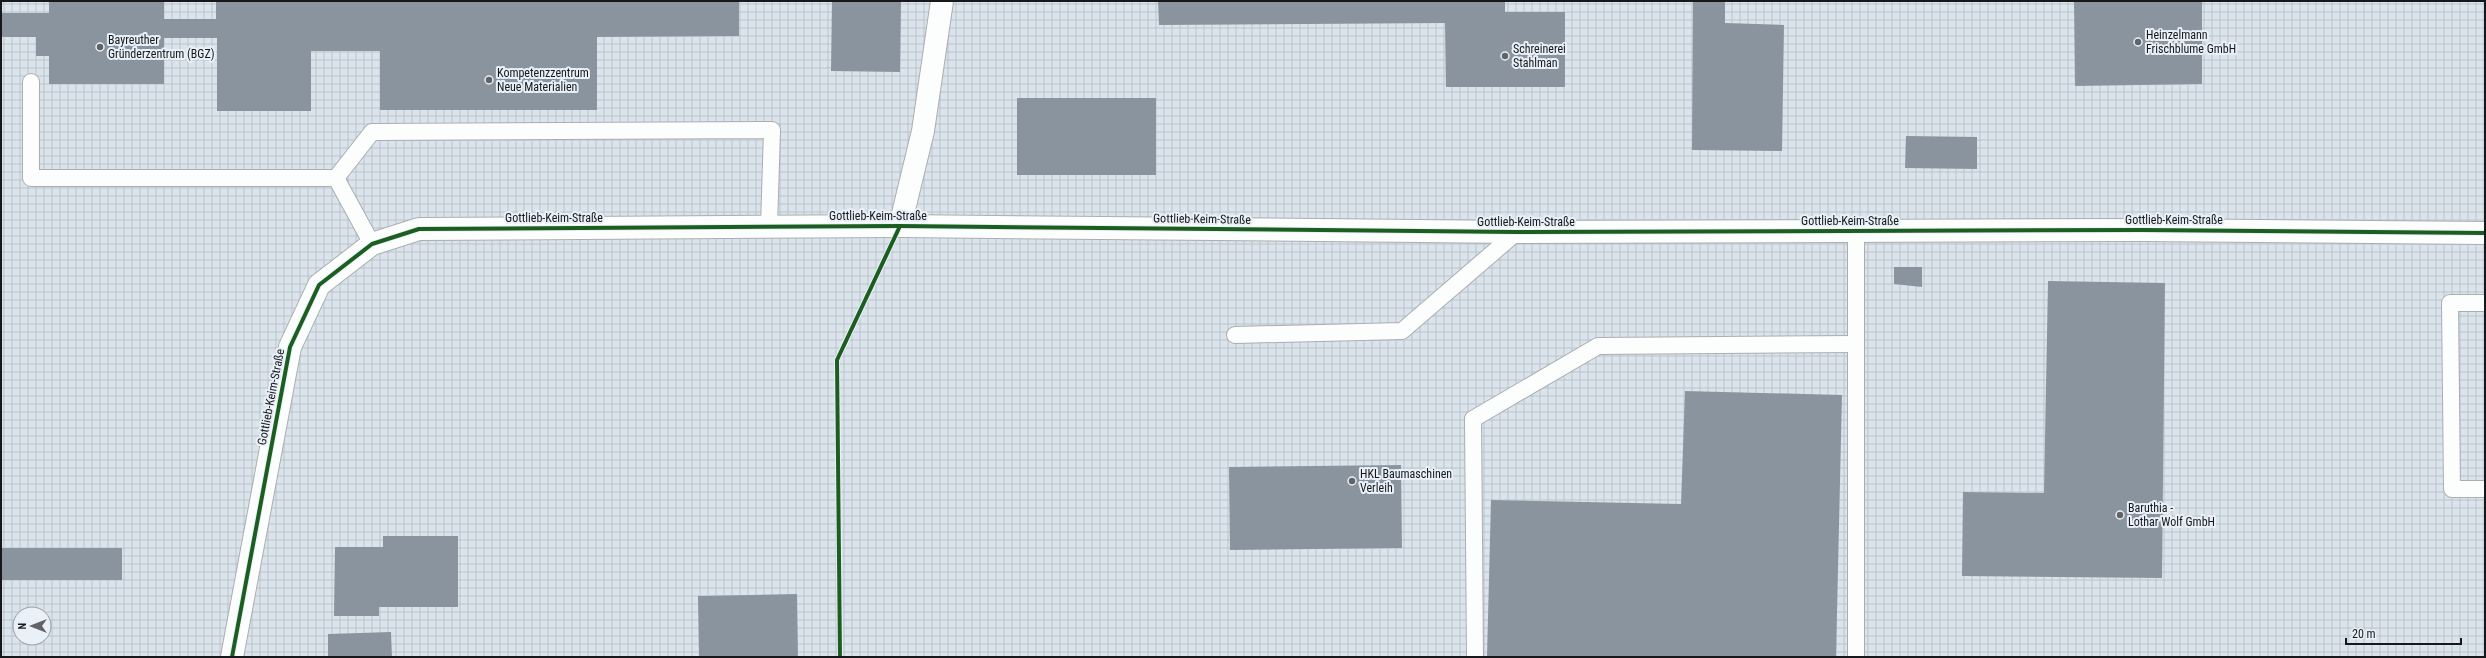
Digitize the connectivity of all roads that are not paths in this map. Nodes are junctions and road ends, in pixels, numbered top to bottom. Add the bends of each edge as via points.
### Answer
1 (942, 1) edge
2 (31, 82) dead end
3 (336, 178) junction
4 (769, 226) junction
5 (900, 226) junction
6 (1856, 231) junction
7 (1517, 232) junction
8 (2485, 233) edge
9 (372, 244) junction
10 (2485, 303) edge
11 (1235, 335) dead end
12 (1856, 344) junction
13 (2485, 489) edge
14 (232, 657) edge
15 (1475, 657) edge
16 (1856, 657) edge

1 - 5 street via 923,131
2 - 3 lane via 31,178
3 - 4 lane via 372,132 772,130
3 - 9 lane
4 - 5 street, Gottlieb-Keim-Straße
4 - 9 street, Gottlieb-Keim-Straße via 419,229
5 - 7 street, Gottlieb-Keim-Straße
6 - 7 street, Gottlieb-Keim-Straße
6 - 8 street, Gottlieb-Keim-Straße
6 - 12 lane
7 - 11 lane via 1402,331
9 - 14 street, Gottlieb-Keim-Straße via 319,285 290,347
10 - 13 lane via 2450,303 2452,489
12 - 15 lane via 1598,346 1473,419
12 - 16 lane

